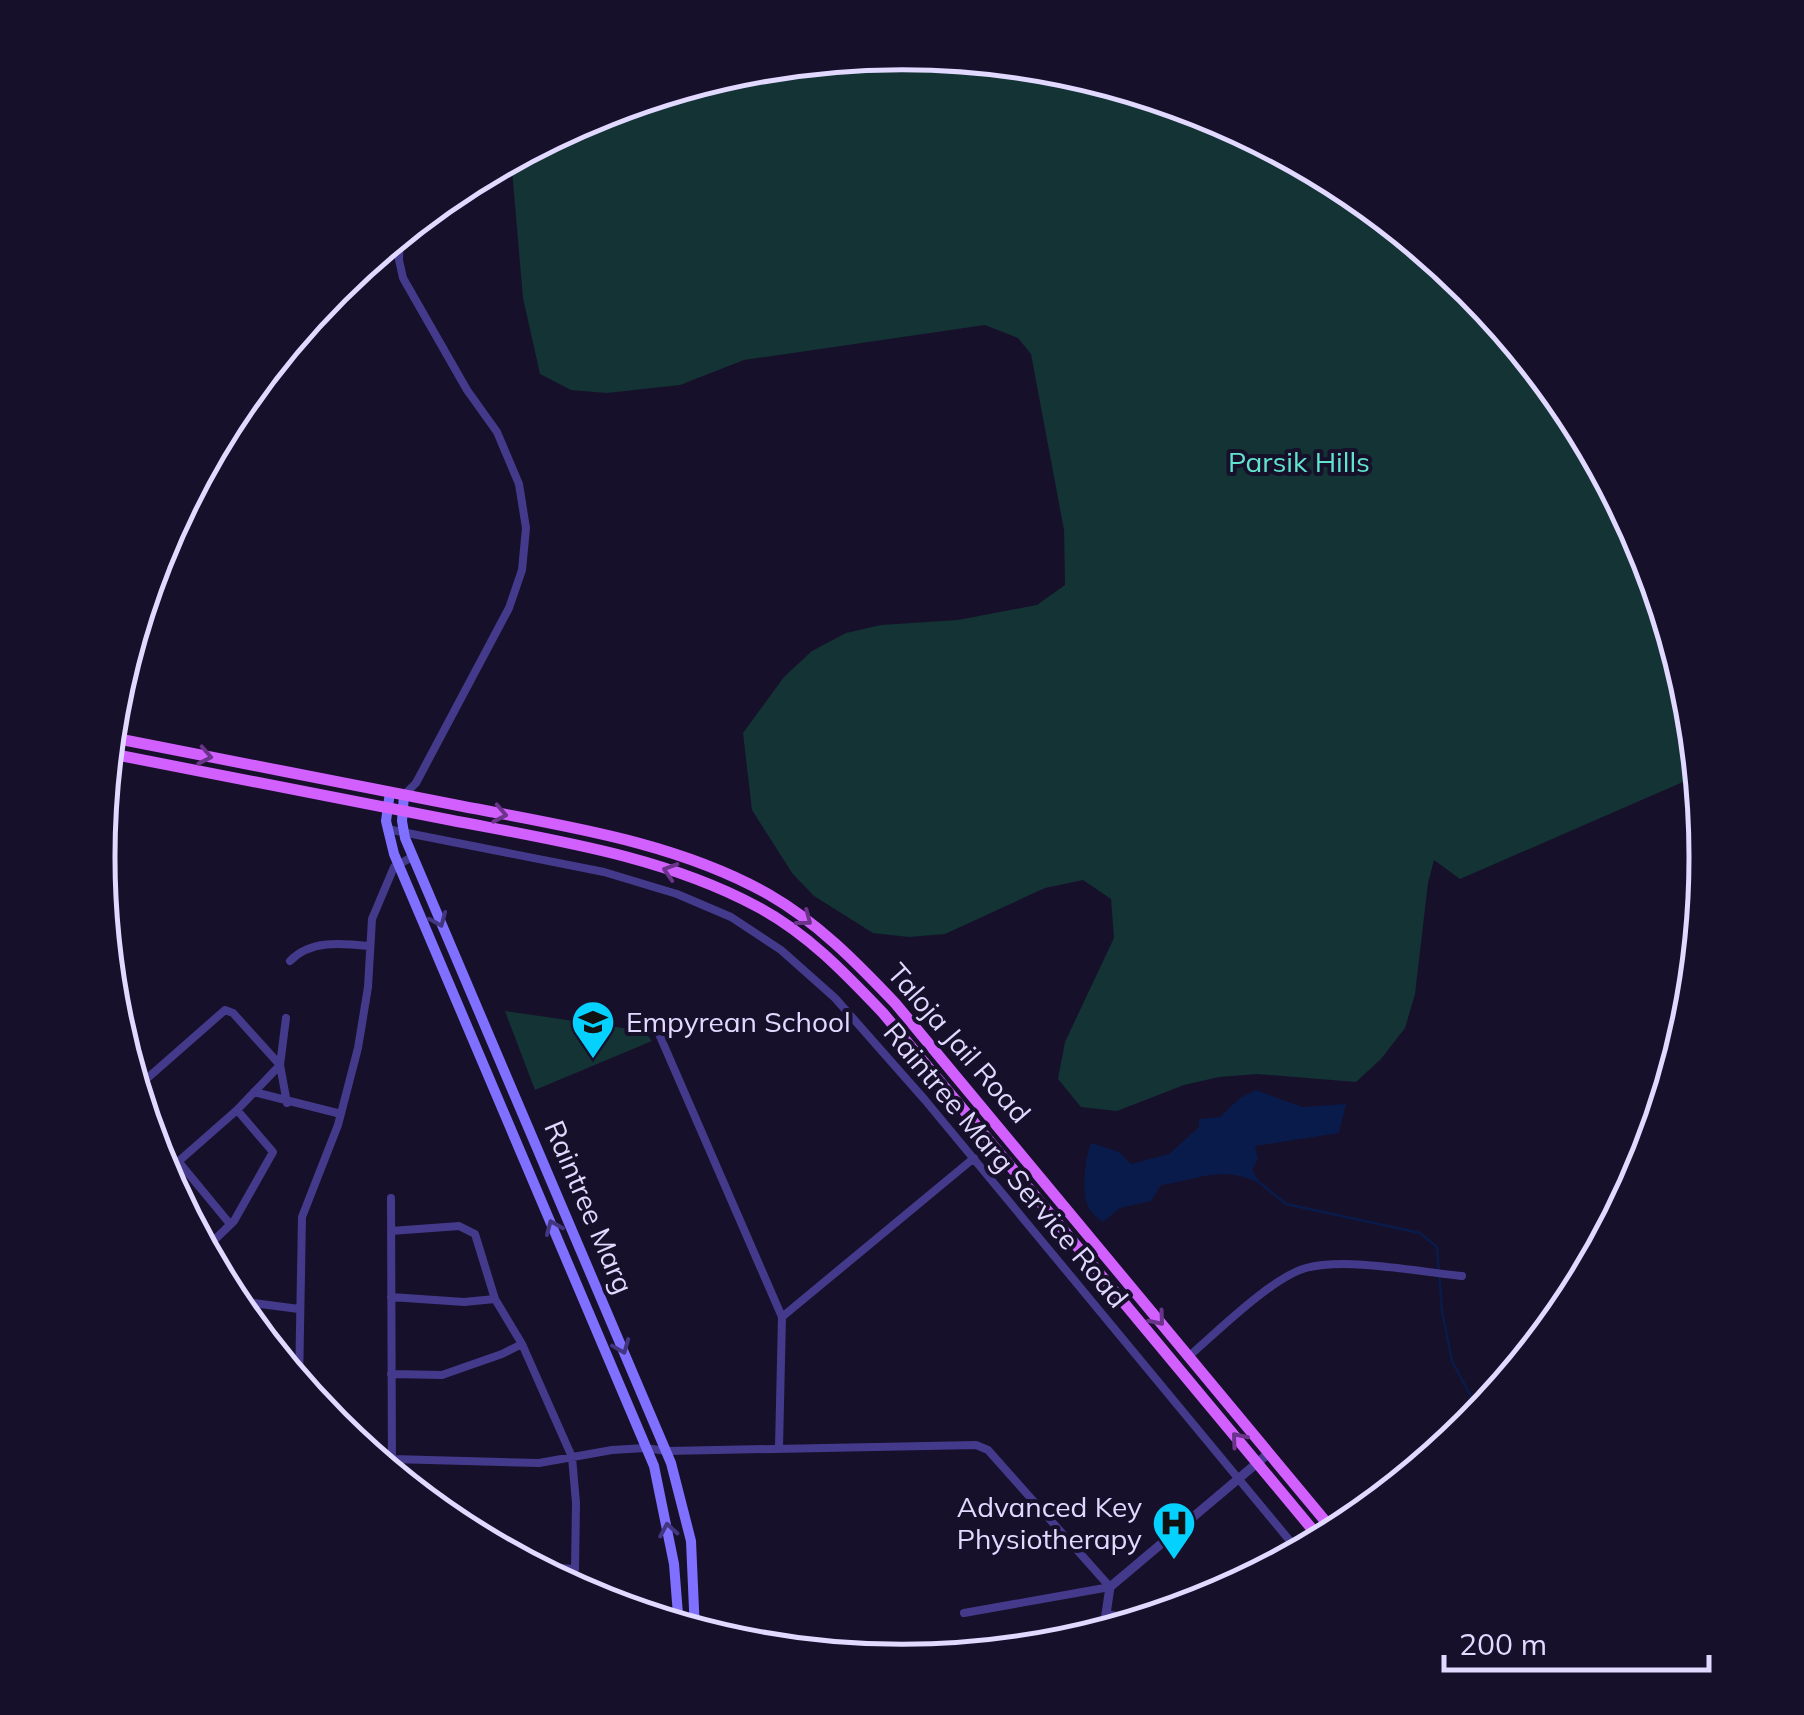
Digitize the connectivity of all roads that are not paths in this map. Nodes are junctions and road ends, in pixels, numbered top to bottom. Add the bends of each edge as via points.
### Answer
1 (399, 252) edge
2 (124, 740) edge
3 (121, 756) edge
4 (390, 792) junction
5 (404, 795) junction
6 (386, 808) junction
7 (402, 810) junction
8 (386, 830) junction
9 (404, 832) junction
10 (412, 857) junction
11 (398, 863) junction
12 (368, 946) junction
13 (290, 961) dead end
14 (286, 1018) dead end
15 (656, 1026) dead end
16 (280, 1066) junction
17 (146, 1079) edge
18 (254, 1092) junction
19 (286, 1103) junction
20 (236, 1110) junction
21 (341, 1114) junction
22 (974, 1158) junction
23 (178, 1162) joint
24 (391, 1198) dead end
25 (230, 1224) junction
26 (391, 1231) junction
27 (214, 1240) edge
28 (1462, 1276) dead end
29 (391, 1297) junction
30 (495, 1299) junction
31 (253, 1303) edge
32 (300, 1310) junction
33 (782, 1317) junction
34 (522, 1344) junction
35 (1189, 1356) junction
36 (299, 1364) edge
37 (1177, 1366) junction
38 (391, 1374) junction
39 (779, 1447) junction
40 (644, 1448) junction
41 (667, 1450) junction
42 (1269, 1453) junction
43 (572, 1457) junction
44 (392, 1458) edge
45 (393, 1458) edge
46 (1257, 1463) junction
47 (1239, 1479) junction
48 (1325, 1521) edge
49 (1312, 1529) edge
50 (1291, 1542) edge
51 (566, 1569) edge
52 (1110, 1587) junction
53 (676, 1611) edge
54 (964, 1612) dead end
55 (1106, 1614) junction
56 (694, 1617) edge
57 (1111, 1617) edge
58 (1105, 1618) edge

1 - 5 street via 403,278 498,432 519,484 526,528 509,608
2 -> 4 main road
3 - 6 main road
4 - 5 main road
4 - 6 main road, Raintree Marg
5 - 7 main road, Raintree Marg
5 -> 35 main road, Taloja Jail Road via 652,849 736,878 795,910 895,1002
6 - 7 main road
6 - 8 main road, Raintree Marg
7 - 9 main road, Raintree Marg
37 -> 7 main road, Taloja Jail Road via 884,1013 786,924 730,893 648,864
8 - 9 street, Raintree Marg Service Road
8 - 11 main road, Raintree Marg
9 - 10 main road, Raintree Marg
9 - 22 street, Raintree Marg Service Road via 604,872 731,917 835,998
10 - 11 street
10 -> 41 main road, Raintree Marg
11 - 12 street via 372,920
40 -> 11 main road, Raintree Marg
12 - 13 street via 316,946
12 - 21 street via 365,1013
14 - 16 street
15 - 33 street
16 - 17 street via 225,1010
16 - 18 street
16 - 19 street
18 - 19 street
18 - 20 street
19 - 21 street
20 - 23 street
20 - 25 street via 273,1152
21 - 32 street via 302,1217
22 - 33 street
22 - 47 street, Raintree Marg Service Road
23 - 25 street
24 - 26 street
25 - 27 street
26 - 29 street
26 - 30 street via 470,1229
28 - 35 street via 1337,1264 1304,1268
29 - 30 street
29 - 38 street
30 - 34 street
31 - 32 street
32 - 36 street
33 - 39 street
34 - 38 street via 442,1375
34 - 43 street
35 - 37 street
35 - 42 main road, Taloja Jail Road
46 -> 37 main road, Taloja Jail Road
38 - 44 street
39 - 41 street
39 - 52 street via 988,1450
40 - 41 street
40 - 43 street
53 -> 40 main road, Raintree Marg via 665,1513
41 - 56 main road, Raintree Marg via 690,1541
42 - 46 street
42 - 48 main road, Taloja Jail Road
43 - 45 street via 539,1463
43 - 51 street via 575,1570
46 - 47 street
46 - 49 main road, Taloja Jail Road
47 - 50 street, Raintree Marg Service Road
47 - 52 street
52 - 54 street
52 - 55 street
55 - 57 street
55 - 58 street

